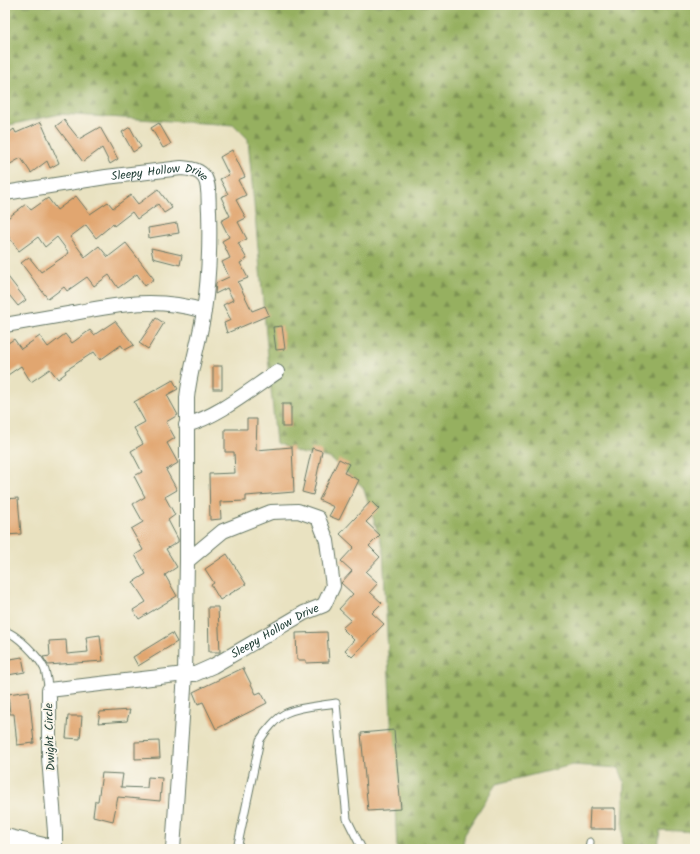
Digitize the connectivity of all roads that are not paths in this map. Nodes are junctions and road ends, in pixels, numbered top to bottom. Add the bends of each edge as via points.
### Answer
1 (5, 193) edge
2 (204, 311) junction
3 (5, 325) edge
4 (277, 372) dead end
5 (186, 425) junction
6 (187, 561) junction
7 (5, 631) edge
8 (186, 674) junction
9 (49, 690) junction
10 (5, 840) edge
11 (43, 849) edge
12 (55, 849) edge
13 (173, 849) edge
14 (237, 849) edge
15 (362, 849) edge

1 - 2 street, Sleepy Hollow Drive via 181,168 199,172 205,178 208,187 209,234
2 - 3 street via 181,305 120,304
2 - 5 street, Sleepy Hollow Drive via 189,378
4 - 5 street via 216,413
5 - 6 street, Sleepy Hollow Drive
6 - 8 street, Sleepy Hollow Drive
6 - 8 street, Sleepy Hollow Drive via 223,531 271,512 298,511 318,518 327,541 333,586 324,605 304,613 213,666 195,674
7 - 9 lane via 28,647 44,668
8 - 9 street, Dwight Circle
8 - 13 street, Sleepy Hollow Drive
9 - 12 street, Dwight Circle via 49,758 56,832
10 - 11 main road
14 - 15 lane via 260,740 284,713 304,707 336,703 348,819

